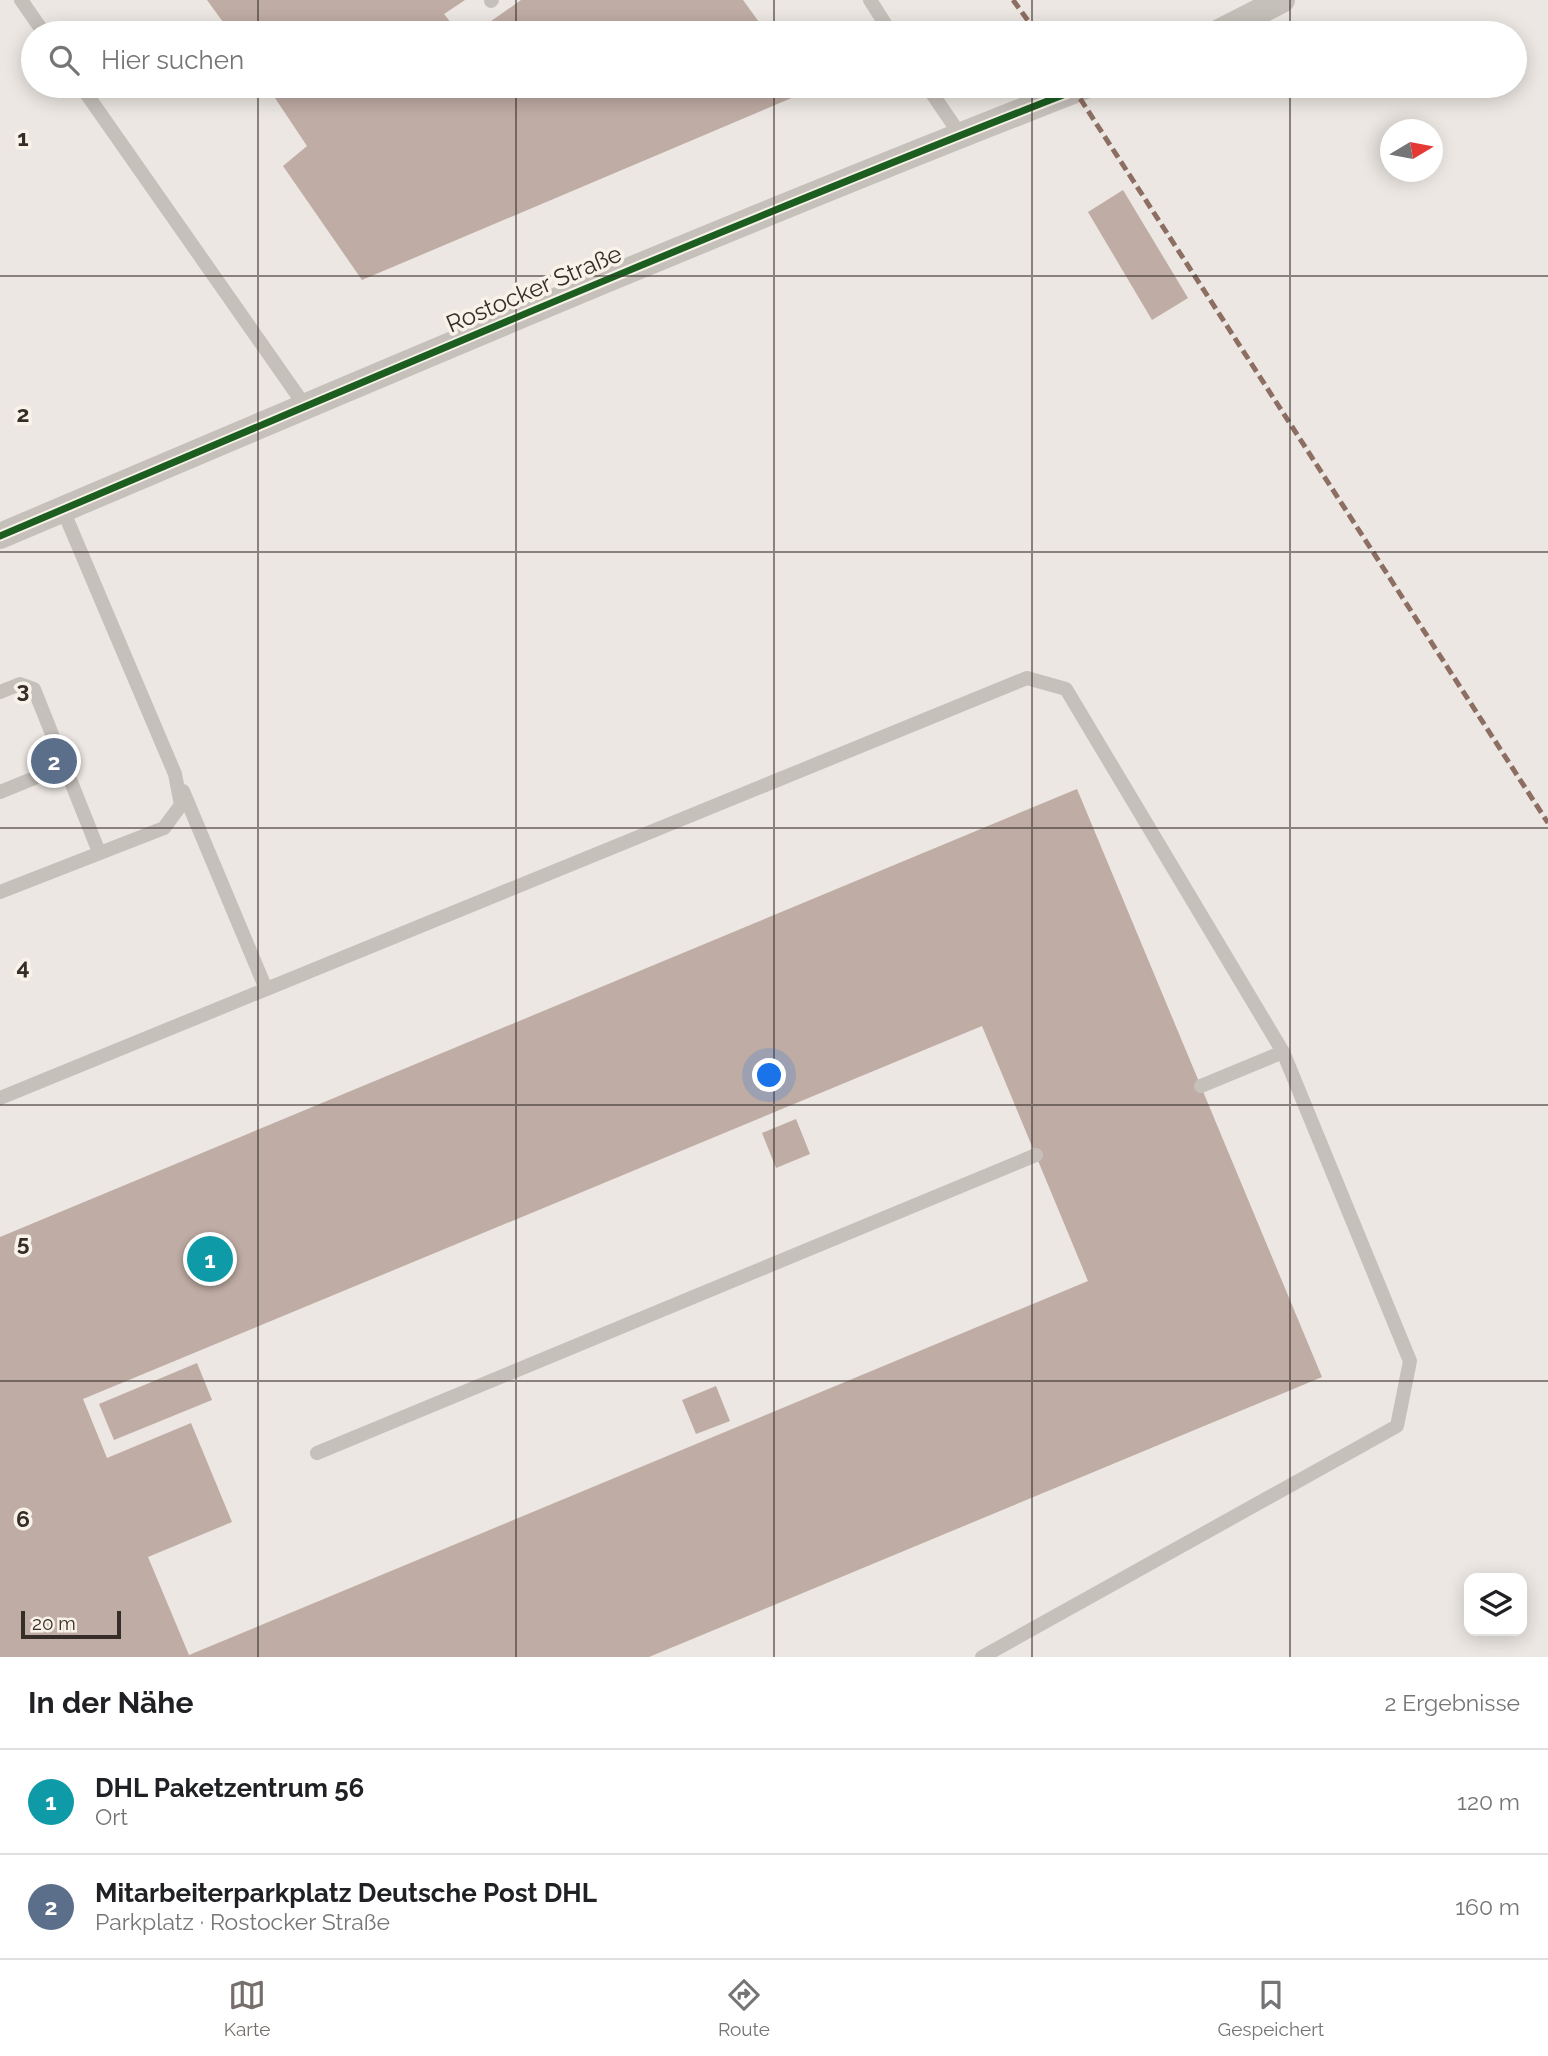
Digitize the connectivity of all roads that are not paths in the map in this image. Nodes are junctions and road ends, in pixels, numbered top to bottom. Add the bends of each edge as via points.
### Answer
1 (21, 0) edge
2 (870, 0) edge
3 (1282, 0) edge
4 (36, 21) edge
5 (883, 21) edge
6 (1241, 21) edge
7 (89, 98) edge
8 (935, 98) edge
9 (1056, 98) edge
10 (961, 136) junction
11 (305, 405) junction
12 (63, 510) junction
13 (0, 536) edge
14 (0, 692) edge
15 (64, 766) junction
16 (175, 774) junction
17 (0, 792) edge
18 (99, 852) junction
19 (0, 892) edge
20 (266, 989) junction
21 (1283, 1052) junction
22 (1201, 1086) dead end
23 (0, 1098) edge
24 (1036, 1155) dead end
25 (317, 1453) dead end
26 (982, 1657) edge

1 - 4 lane
2 - 5 lane
3 - 6 street
7 - 11 lane
8 - 10 lane
9 - 10 street, Rostocker Straße
10 - 11 street, Rostocker Straße
11 - 12 street, Rostocker Straße
12 - 13 street, Rostocker Straße
12 - 16 lane
14 - 15 lane via 20,684 34,689
15 - 17 lane
15 - 18 lane
16 - 18 lane via 181,805 164,828
16 - 20 lane
18 - 19 lane
20 - 21 lane via 1027,678 1066,689
20 - 23 lane
21 - 22 lane
21 - 26 lane via 1409,1361 1397,1426
24 - 25 lane

